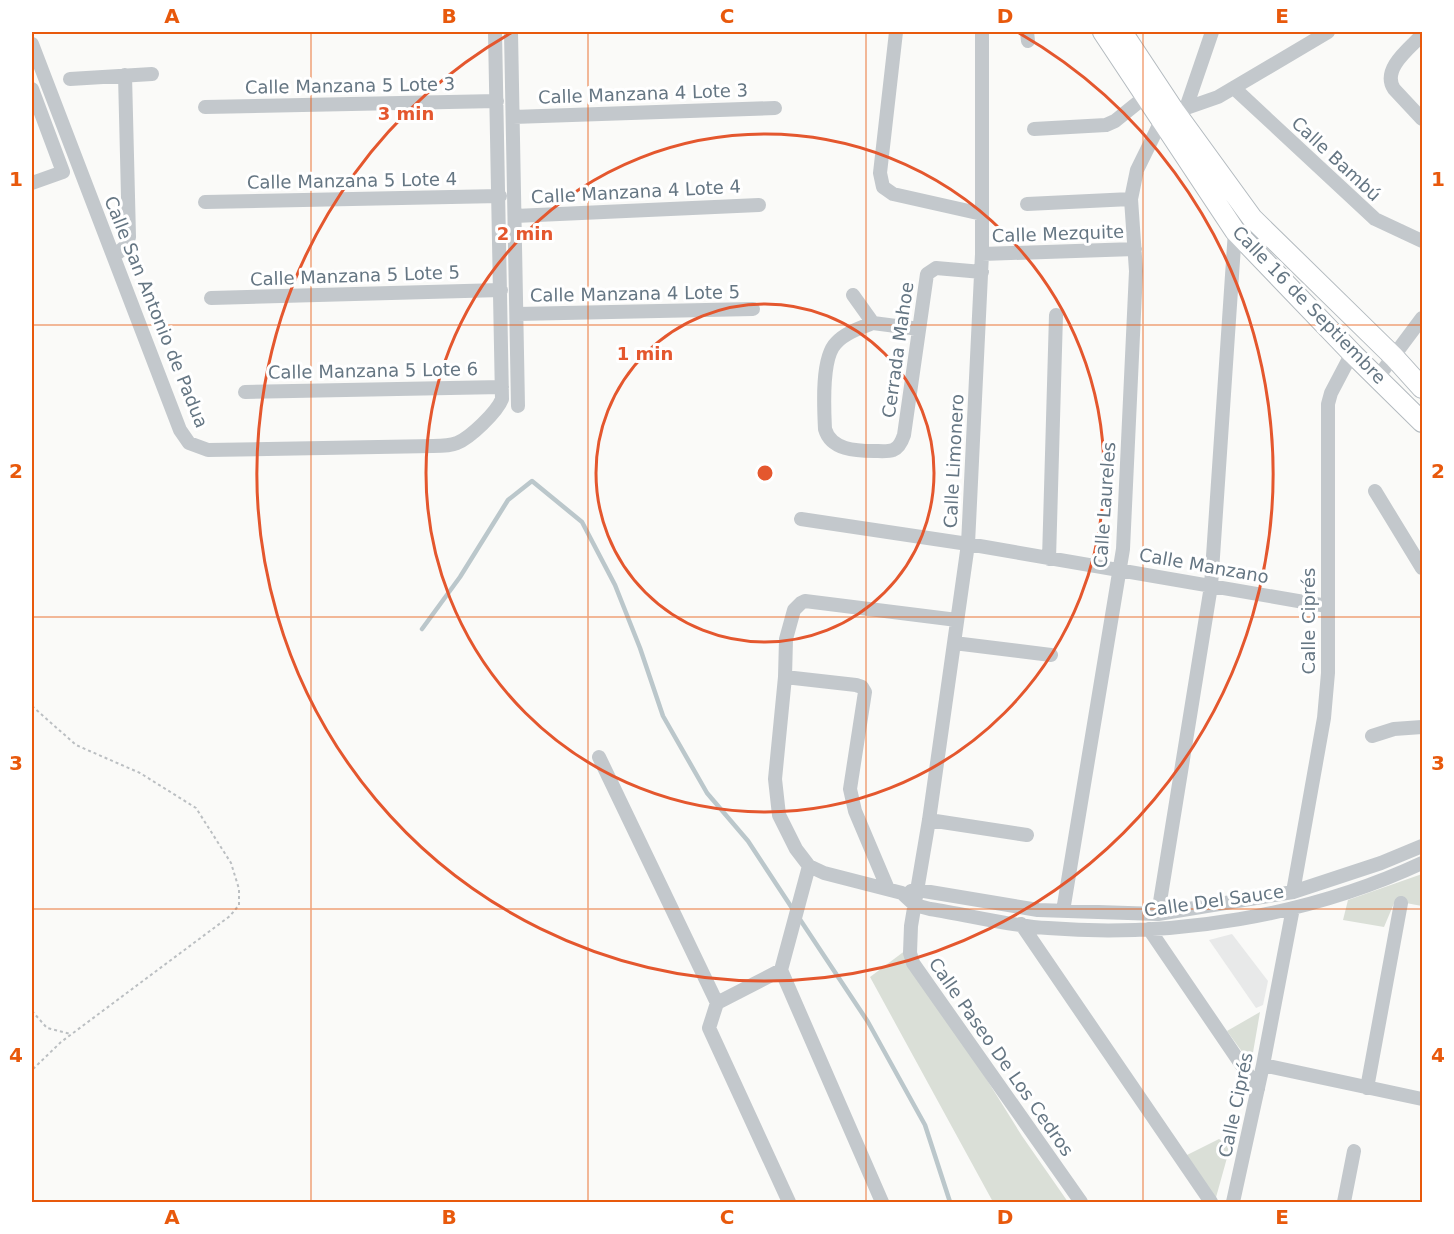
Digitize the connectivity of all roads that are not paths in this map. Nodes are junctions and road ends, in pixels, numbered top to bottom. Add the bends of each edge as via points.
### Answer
1 (495, 32) edge
2 (511, 32) edge
3 (896, 32) edge
4 (981, 32) edge
5 (1103, 32) edge
6 (1122, 32) edge
7 (1212, 32) edge
8 (1328, 32) edge
9 (1422, 35) edge
10 (32, 44) edge
11 (152, 74) dead end
12 (124, 75) junction
13 (70, 79) dead end
14 (1234, 88) junction
15 (32, 89) edge
16 (1146, 96) junction
17 (497, 101) junction
18 (205, 107) dead end
19 (775, 108) dead end
20 (1174, 113) junction
21 (513, 117) junction
22 (1422, 119) edge
23 (1034, 129) dead end
24 (32, 183) edge
25 (500, 196) junction
26 (1131, 199) junction
27 (205, 202) dead end
28 (1027, 204) dead end
29 (759, 205) dead end
30 (982, 214) junction
31 (515, 216) junction
32 (1235, 231) junction
33 (1422, 242) edge
34 (1136, 249) junction
35 (982, 254) junction
36 (114, 256) junction
37 (982, 272) junction
38 (501, 290) junction
39 (853, 295) dead end
40 (211, 298) dead end
41 (753, 309) dead end
42 (517, 314) junction
43 (1056, 315) dead end
44 (1422, 318) edge
45 (873, 323) junction
46 (919, 329) junction
47 (1352, 353) junction
48 (1394, 357) junction
49 (1378, 377) junction
50 (502, 387) junction
51 (1422, 388) edge
52 (245, 392) dead end
53 (519, 406) dead end
54 (1422, 422) edge
55 (1375, 491) dead end
56 (801, 519) dead end
57 (968, 544) junction
58 (1048, 559) junction
59 (1422, 568) edge
60 (1119, 570) junction
61 (1211, 586) junction
62 (1327, 606) junction
63 (957, 620) junction
64 (954, 643) junction
65 (1051, 656) dead end
66 (785, 677) junction
67 (1422, 727) edge
68 (1372, 736) dead end
69 (599, 757) dead end
70 (929, 820) junction
71 (1027, 835) dead end
72 (1422, 846) edge
73 (1422, 863) edge
74 (809, 866) junction
75 (888, 889) junction
76 (918, 890) junction
77 (1293, 892) junction
78 (902, 893) junction
79 (1401, 903) dead end
80 (915, 905) junction
81 (1293, 908) junction
82 (1063, 912) junction
83 (1158, 914) junction
84 (1021, 924) junction
85 (1149, 929) junction
86 (782, 970) junction
87 (717, 1003) junction
88 (1263, 1065) junction
89 (1367, 1088) junction
90 (1258, 1089) junction
91 (1422, 1099) edge
92 (1354, 1151) dead end
93 (789, 1203) edge
94 (882, 1203) edge
95 (1081, 1203) edge
96 (1211, 1203) edge
97 (1233, 1203) edge
98 (1344, 1203) edge

1 - 17 street, Calle San Antonio de Padua
2 - 21 street
3 - 30 street via 880,173 883,187 893,194
4 - 30 street, Calle Limonero
5 - 16 main road, Calle 16 de Septiembre
6 - 20 main road, Calle 16 de Septiembre
7 - 20 street, Calle Laureles
8 - 14 street
9 - 22 street via 1390,76 1391,85
10 - 36 street, Calle San Antonio de Padua
11 - 12 street
12 - 13 street
12 - 36 street via 129,237 126,246
14 - 20 street
14 - 33 street, Calle Bambú via 1375,219
15 - 24 street via 63,172
16 - 20 main road, Calle 16 de Septiembre
16 - 23 street via 1106,125
17 - 18 street, Calle Manzana 5 Lote 3
17 - 25 street, Calle San Antonio de Padua
19 - 21 street, Calle Manzana 4 Lote 3
20 - 26 street, Calle Laureles via 1137,170
20 - 32 main road, Calle 16 de Septiembre
20 - 48 main road, Calle 16 de Septiembre via 1252,218
21 - 31 street
25 - 27 street, Calle Manzana 5 Lote 4
25 - 38 street, Calle San Antonio de Padua
26 - 28 street
26 - 34 street, Calle Laureles
29 - 31 street, Calle Manzana 4 Lote 4
30 - 35 street, Calle Limonero
31 - 42 street
32 - 47 main road, Calle 16 de Septiembre
32 - 61 street
34 - 35 street, Calle Mezquite
34 - 60 street, Calle Laureles
35 - 37 street, Calle Limonero
36 - 50 street, Calle San Antonio de Padua via 180,430 189,443 207,450 453,444 466,439 494,411 502,399
37 - 46 street, Cerrada Mahoe via 931,270 927,274
37 - 57 street, Calle Limonero
38 - 40 street, Calle Manzana 5 Lote 5
38 - 50 street, Calle San Antonio de Padua
39 - 45 street
41 - 42 street, Calle Manzana 4 Lote 5
42 - 53 street
43 - 58 street
44 - 48 street
45 - 46 street
45 - 46 street, Cerrada Mahoe via 843,337 828,355 826,434 848,449 890,451 902,442
47 - 49 main road, Calle 16 de Septiembre
47 - 62 street, Calle Ciprés via 1329,404
48 - 49 street
48 - 51 main road, Calle 16 de Septiembre
49 - 54 main road, Calle 16 de Septiembre
50 - 52 street, Calle Manzana 5 Lote 6
55 - 59 street
56 - 57 street, Calle Manzano
57 - 58 street, Calle Manzano
57 - 63 street, Calle Limonero
58 - 60 street, Calle Manzano
60 - 61 street, Calle Manzano
60 - 82 street, Calle Laureles
61 - 62 street, Calle Manzano
61 - 83 street
62 - 77 street, Calle Ciprés via 1327,695
63 - 64 street, Calle Limonero
63 - 66 street via 806,601 794,610 786,639
64 - 65 street
64 - 70 street, Calle Limonero
66 - 74 street via 775,779 779,815 795,849
66 - 75 street via 856,685 866,692 850,789 855,811
67 - 68 street
69 - 87 street
70 - 71 street
70 - 76 street, Calle Limonero
72 - 77 street, Calle Del Sauce
73 - 81 street, Calle Del Sauce
74 - 75 street, Calle Del Sauce
74 - 86 street
75 - 78 street, Calle Del Sauce
76 - 78 street, Calle Del Sauce
76 - 80 street, Calle Paseo De Los Cedros
76 - 82 street, Calle Del Sauce
77 - 83 street, Calle Del Sauce
78 - 80 street, Calle Del Sauce
79 - 89 street
80 - 84 street, Calle Del Sauce
80 - 95 street, Calle Paseo De Los Cedros via 909,944 913,963
81 - 85 street, Calle Del Sauce
81 - 88 street, Calle Ciprés
82 - 83 street, Calle Del Sauce
84 - 85 street, Calle Del Sauce
84 - 96 street
85 - 90 street
86 - 87 street
86 - 94 street
87 - 93 street via 709,1028
88 - 89 street
88 - 90 street, Calle Ciprés
89 - 91 street
90 - 97 street, Calle Ciprés
92 - 98 street

